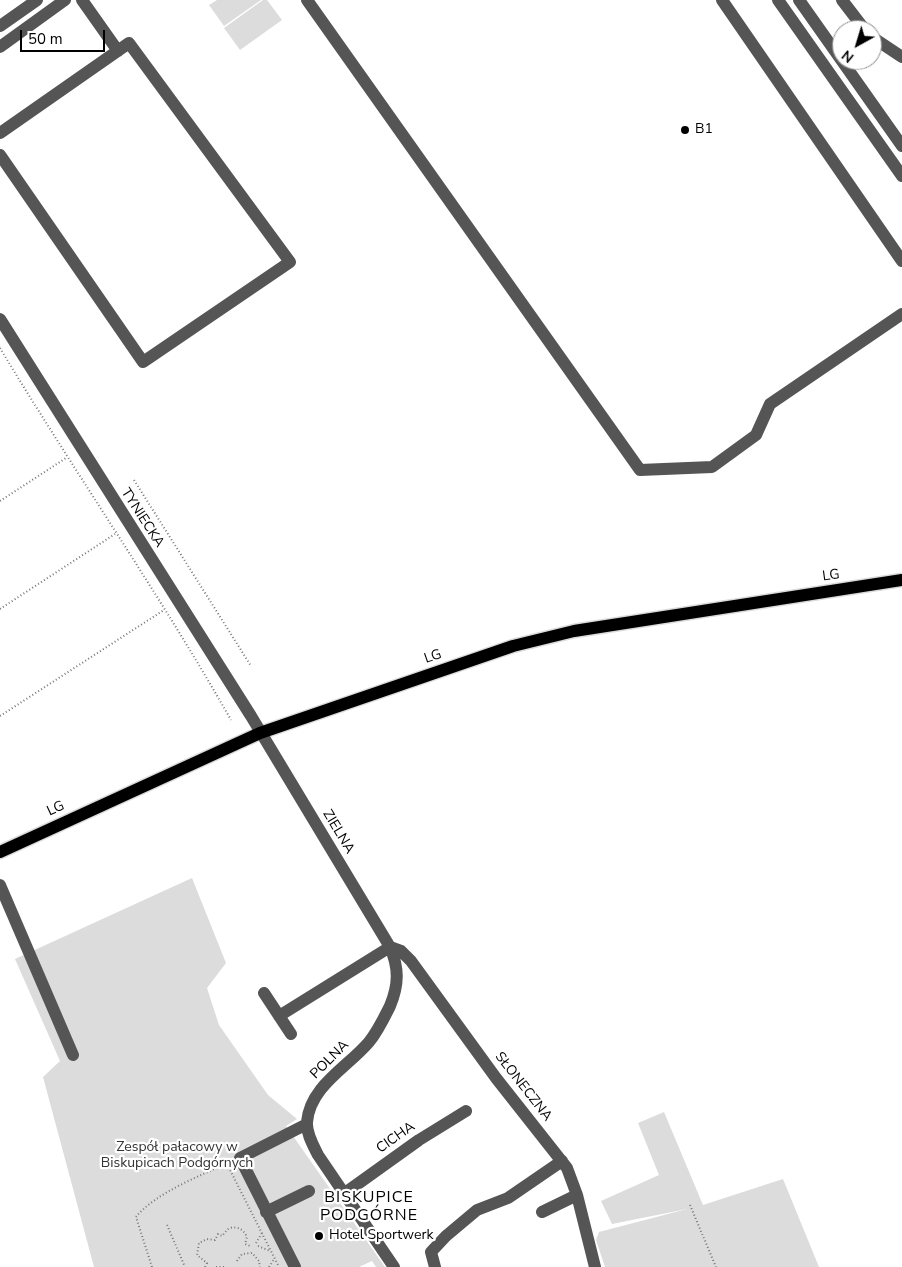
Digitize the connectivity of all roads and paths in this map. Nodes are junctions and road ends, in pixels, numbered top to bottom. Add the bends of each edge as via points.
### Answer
1 (37, 0) edge
2 (65, 0) edge
3 (82, 0) edge
4 (307, 0) edge
5 (722, 0) edge
6 (778, 0) edge
7 (799, 0) edge
8 (842, 0) edge
9 (857, 20) edge
10 (0, 27) edge
11 (4, 44) edge
12 (882, 44) edge
13 (118, 51) junction
14 (902, 57) edge
15 (0, 133) edge
16 (902, 146) edge
17 (0, 155) edge
18 (902, 176) edge
19 (902, 261) edge
20 (902, 314) edge
21 (0, 319) edge
22 (0, 348) edge
23 (66, 458) junction
24 (134, 480) dead end
25 (0, 501) edge
26 (116, 533) junction
27 (902, 580) edge
28 (0, 609) edge
29 (164, 610) junction
30 (251, 666) dead end
31 (0, 716) edge
32 (231, 720) dead end
33 (260, 733) junction
34 (0, 852) edge
35 (0, 885) edge
36 (390, 947) junction
37 (264, 993) dead end
38 (279, 1016) junction
39 (290, 1034) dead end
40 (73, 1055) dead end
41 (466, 1111) dead end
42 (307, 1124) junction
43 (240, 1158) junction
44 (562, 1161) junction
45 (227, 1164) junction
46 (309, 1191) dead end
47 (345, 1193) junction
48 (578, 1195) junction
49 (690, 1205) dead end
50 (266, 1212) junction
51 (542, 1212) dead end
52 (166, 1225) dead end
53 (262, 1233) junction
54 (256, 1243) dead end
55 (258, 1246) dead end
56 (271, 1252) junction
57 (249, 1253) junction
58 (274, 1258) junction
59 (236, 1261) dead end
60 (185, 1266) edge
61 (152, 1267) edge
62 (189, 1267) edge
63 (204, 1267) edge
64 (216, 1267) edge
65 (225, 1267) edge
66 (260, 1267) edge
67 (269, 1267) edge
68 (278, 1267) edge
69 (294, 1267) edge
70 (394, 1267) edge
71 (434, 1267) edge
72 (595, 1267) edge
73 (716, 1267) edge

1 - 10 street
2 - 11 street
3 - 13 street
4 - 20 street via 640,470 712,467 756,435 770,404
5 - 19 street
6 - 18 street
7 - 16 street
8 - 9 street
10 - 11 street
12 - 14 street
13 - 15 street
13 - 17 street via 129,43 290,262 143,362
21 - 33 street, TYNIECKA
22 - 23 path
23 - 25 path
23 - 26 path
24 - 30 path
26 - 28 path
26 - 29 path
27 - 33 main road, LG via 574,631 513,646
29 - 31 path
29 - 32 path
33 - 34 main road, LG
33 - 36 street, ZIELNA
35 - 40 street
36 - 38 street
36 - 42 street, POLNA via 395,959 397,982 396,993 386,1015 368,1043 320,1090
36 - 44 street, SŁONECZNA via 401,951 411,961 496,1078
37 - 38 street
38 - 39 street
41 - 47 street, CICHA
42 - 43 street
42 - 47 street via 318,1155
43 - 45 path
43 - 50 street
44 - 48 street, SŁONECZNA
44 - 71 street via 508,1198 477,1210 431,1252
45 - 53 path
45 - 61 path via 162,1196 136,1217
46 - 50 street
47 - 70 street
48 - 51 street
48 - 72 street, SŁONECZNA
49 - 73 path
50 - 69 street
52 - 60 path
53 - 54 path
53 - 56 path
55 - 56 path
56 - 58 path
57 - 59 path via 242,1254
57 - 63 path via 251,1247 245,1244 244,1232 229,1228 222,1236 218,1234 215,1240 206,1239 200,1243 197,1255 207,1263
57 - 66 path via 258,1257
58 - 67 path
58 - 68 path
60 - 62 path
64 - 65 path

